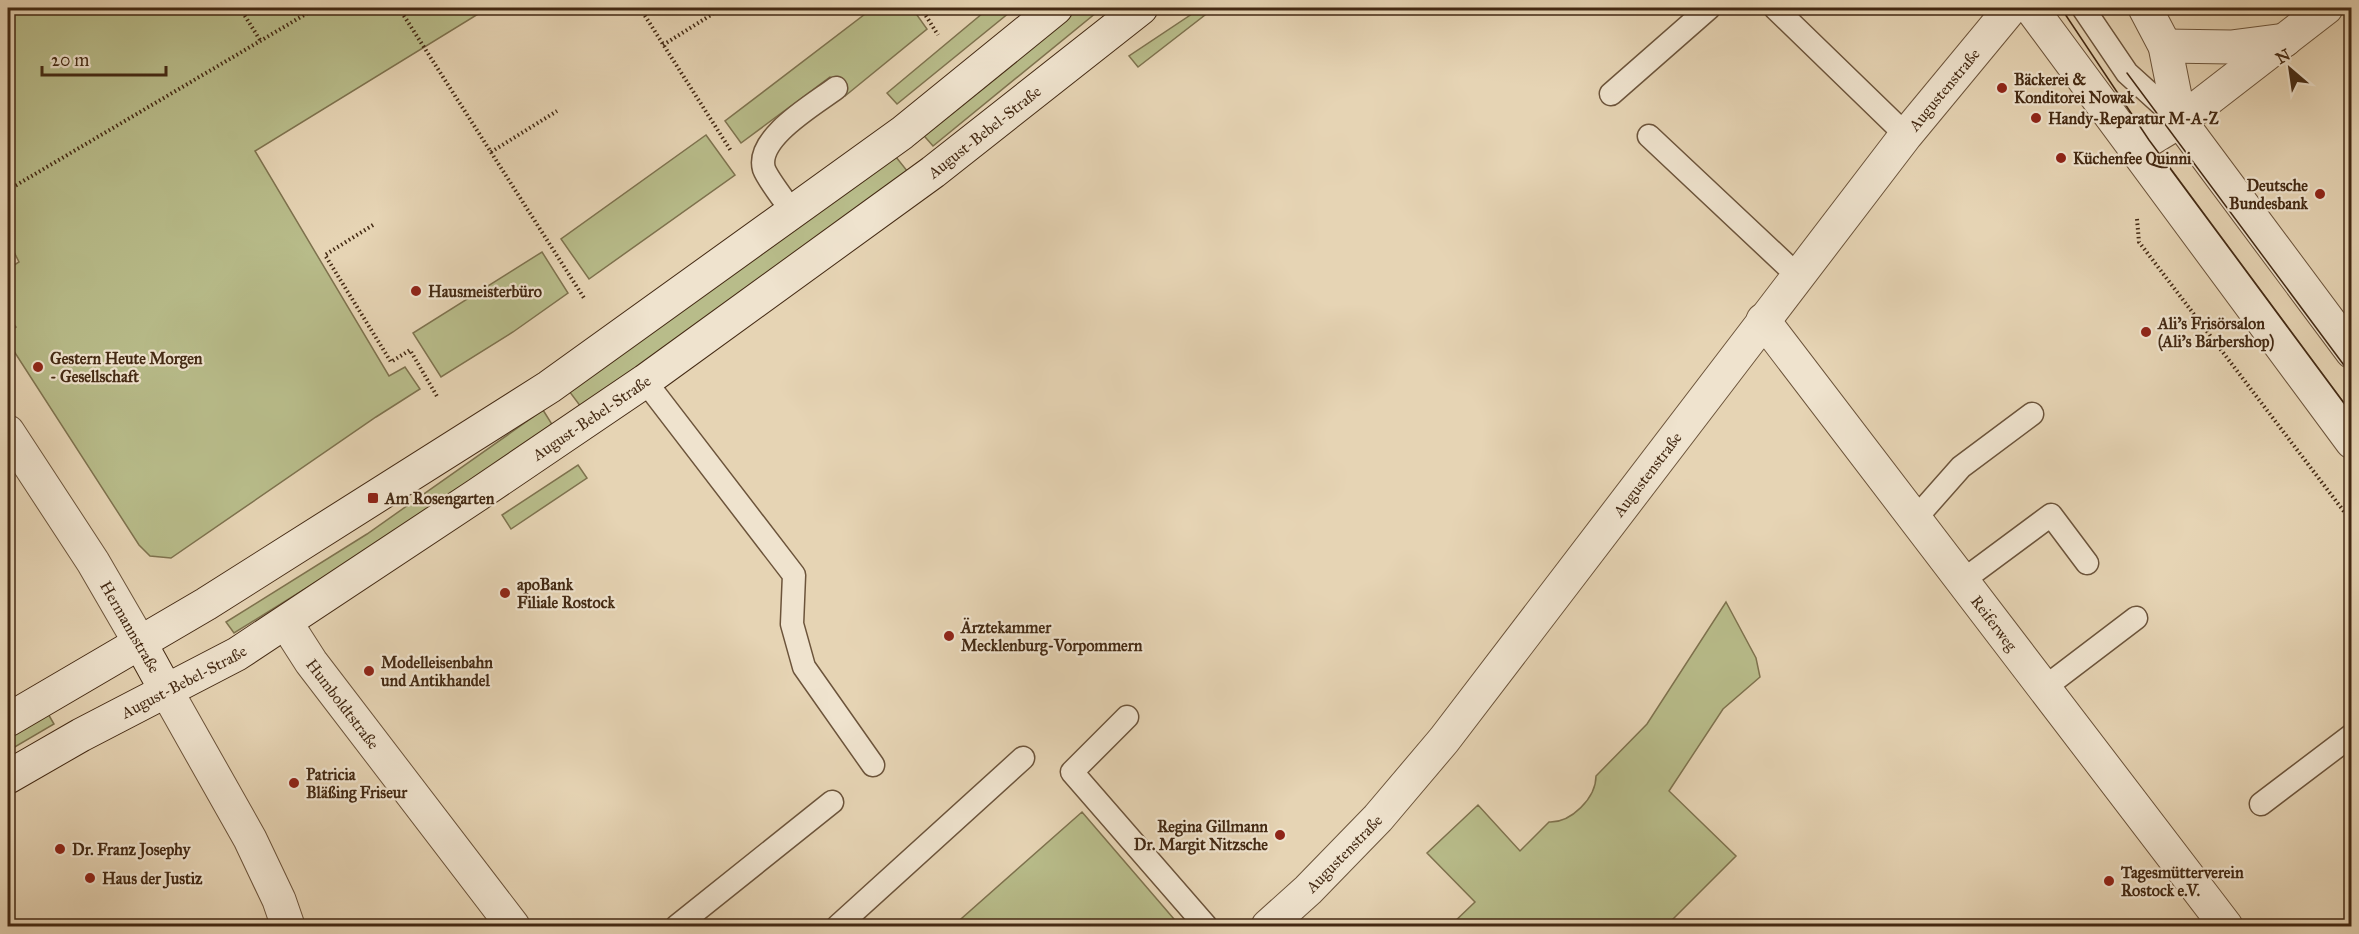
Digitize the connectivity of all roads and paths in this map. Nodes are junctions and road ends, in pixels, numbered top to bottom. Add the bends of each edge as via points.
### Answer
1 (240, 8) edge
2 (316, 8) edge
3 (399, 8) edge
4 (640, 8) edge
5 (722, 8) edge
6 (921, 8) edge
7 (1056, 8) edge
8 (1141, 8) edge
9 (1709, 8) edge
10 (1775, 8) edge
11 (2011, 8) edge
12 (2031, 8) edge
13 (2083, 8) edge
14 (2145, 8) edge
15 (2326, 8) edge
16 (939, 35) dead end
17 (261, 40) junction
18 (2287, 40) junction
19 (663, 45) junction
20 (2165, 46) junction
21 (836, 88) dead end
22 (1611, 94) dead end
23 (557, 111) dead end
24 (2180, 121) junction
25 (1906, 135) junction
26 (1649, 136) dead end
27 (2134, 149) junction
28 (491, 152) junction
29 (736, 161) dead end
30 (8, 190) edge
31 (2137, 210) dead end
32 (793, 213) junction
33 (373, 225) dead end
34 (1798, 276) junction
35 (584, 298) dead end
36 (1763, 320) junction
37 (2352, 352) edge
38 (645, 381) junction
39 (438, 398) dead end
40 (2032, 414) dead end
41 (8, 432) edge
42 (2352, 442) edge
43 (1915, 519) junction
44 (2352, 522) edge
45 (2087, 563) dead end
46 (1962, 580) junction
47 (2136, 618) dead end
48 (286, 624) junction
49 (140, 643) junction
50 (2044, 688) junction
51 (167, 692) junction
52 (1127, 717) dead end
53 (8, 720) edge
54 (2352, 735) edge
55 (1023, 758) dead end
56 (873, 765) dead end
57 (8, 777) edge
58 (832, 802) dead end
59 (2261, 804) dead end
60 (288, 927) edge
61 (513, 927) edge
62 (677, 927) edge
63 (838, 927) edge
64 (1206, 927) edge
65 (1268, 927) edge
66 (2226, 927) edge

1 - 17 path
2 - 17 path
3 - 28 path
4 - 19 path
5 - 19 path
6 - 16 path
7 - 32 street via 902,133
8 - 38 street, August-Bebel-Straße via 967,147
9 - 22 lane
10 - 25 lane
11 - 25 street, Augustenstraße
12 - 27 street
13 - 24 lane via 2127,74
14 - 20 street
15 - 18 street
17 - 30 path
18 - 20 street via 2231,47
18 - 24 street
19 - 29 path
20 - 24 street
21 - 32 lane via 784,127 765,151 764,169
23 - 28 path
24 - 27 street
24 - 37 street
25 - 34 street, Augustenstraße
26 - 34 lane
27 - 42 street
28 - 35 path
31 - 44 path via 2139,242
32 - 49 street via 549,387
33 - 39 path via 325,255 391,362 410,350
34 - 36 street, Augustenstraße
36 - 43 street, Reiferweg
36 - 65 street, Augustenstraße via 1444,740 1378,818
38 - 48 street, August-Bebel-Straße
38 - 56 lane via 794,575 792,624 804,667
40 - 43 lane via 1961,467
41 - 49 street, Hermannstraße via 93,562
43 - 46 street, Reiferweg
45 - 46 lane via 2051,515
46 - 50 street, Reiferweg
47 - 50 lane
48 - 51 street, August-Bebel-Straße
48 - 61 street, Humboldtstraße
49 - 51 street, Hermannstraße
49 - 53 street
50 - 66 street, Reiferweg
51 - 57 street, August-Bebel-Straße
51 - 60 street, Hermannstraße via 250,839
52 - 64 lane via 1072,772
54 - 59 lane
55 - 63 lane
58 - 62 lane

